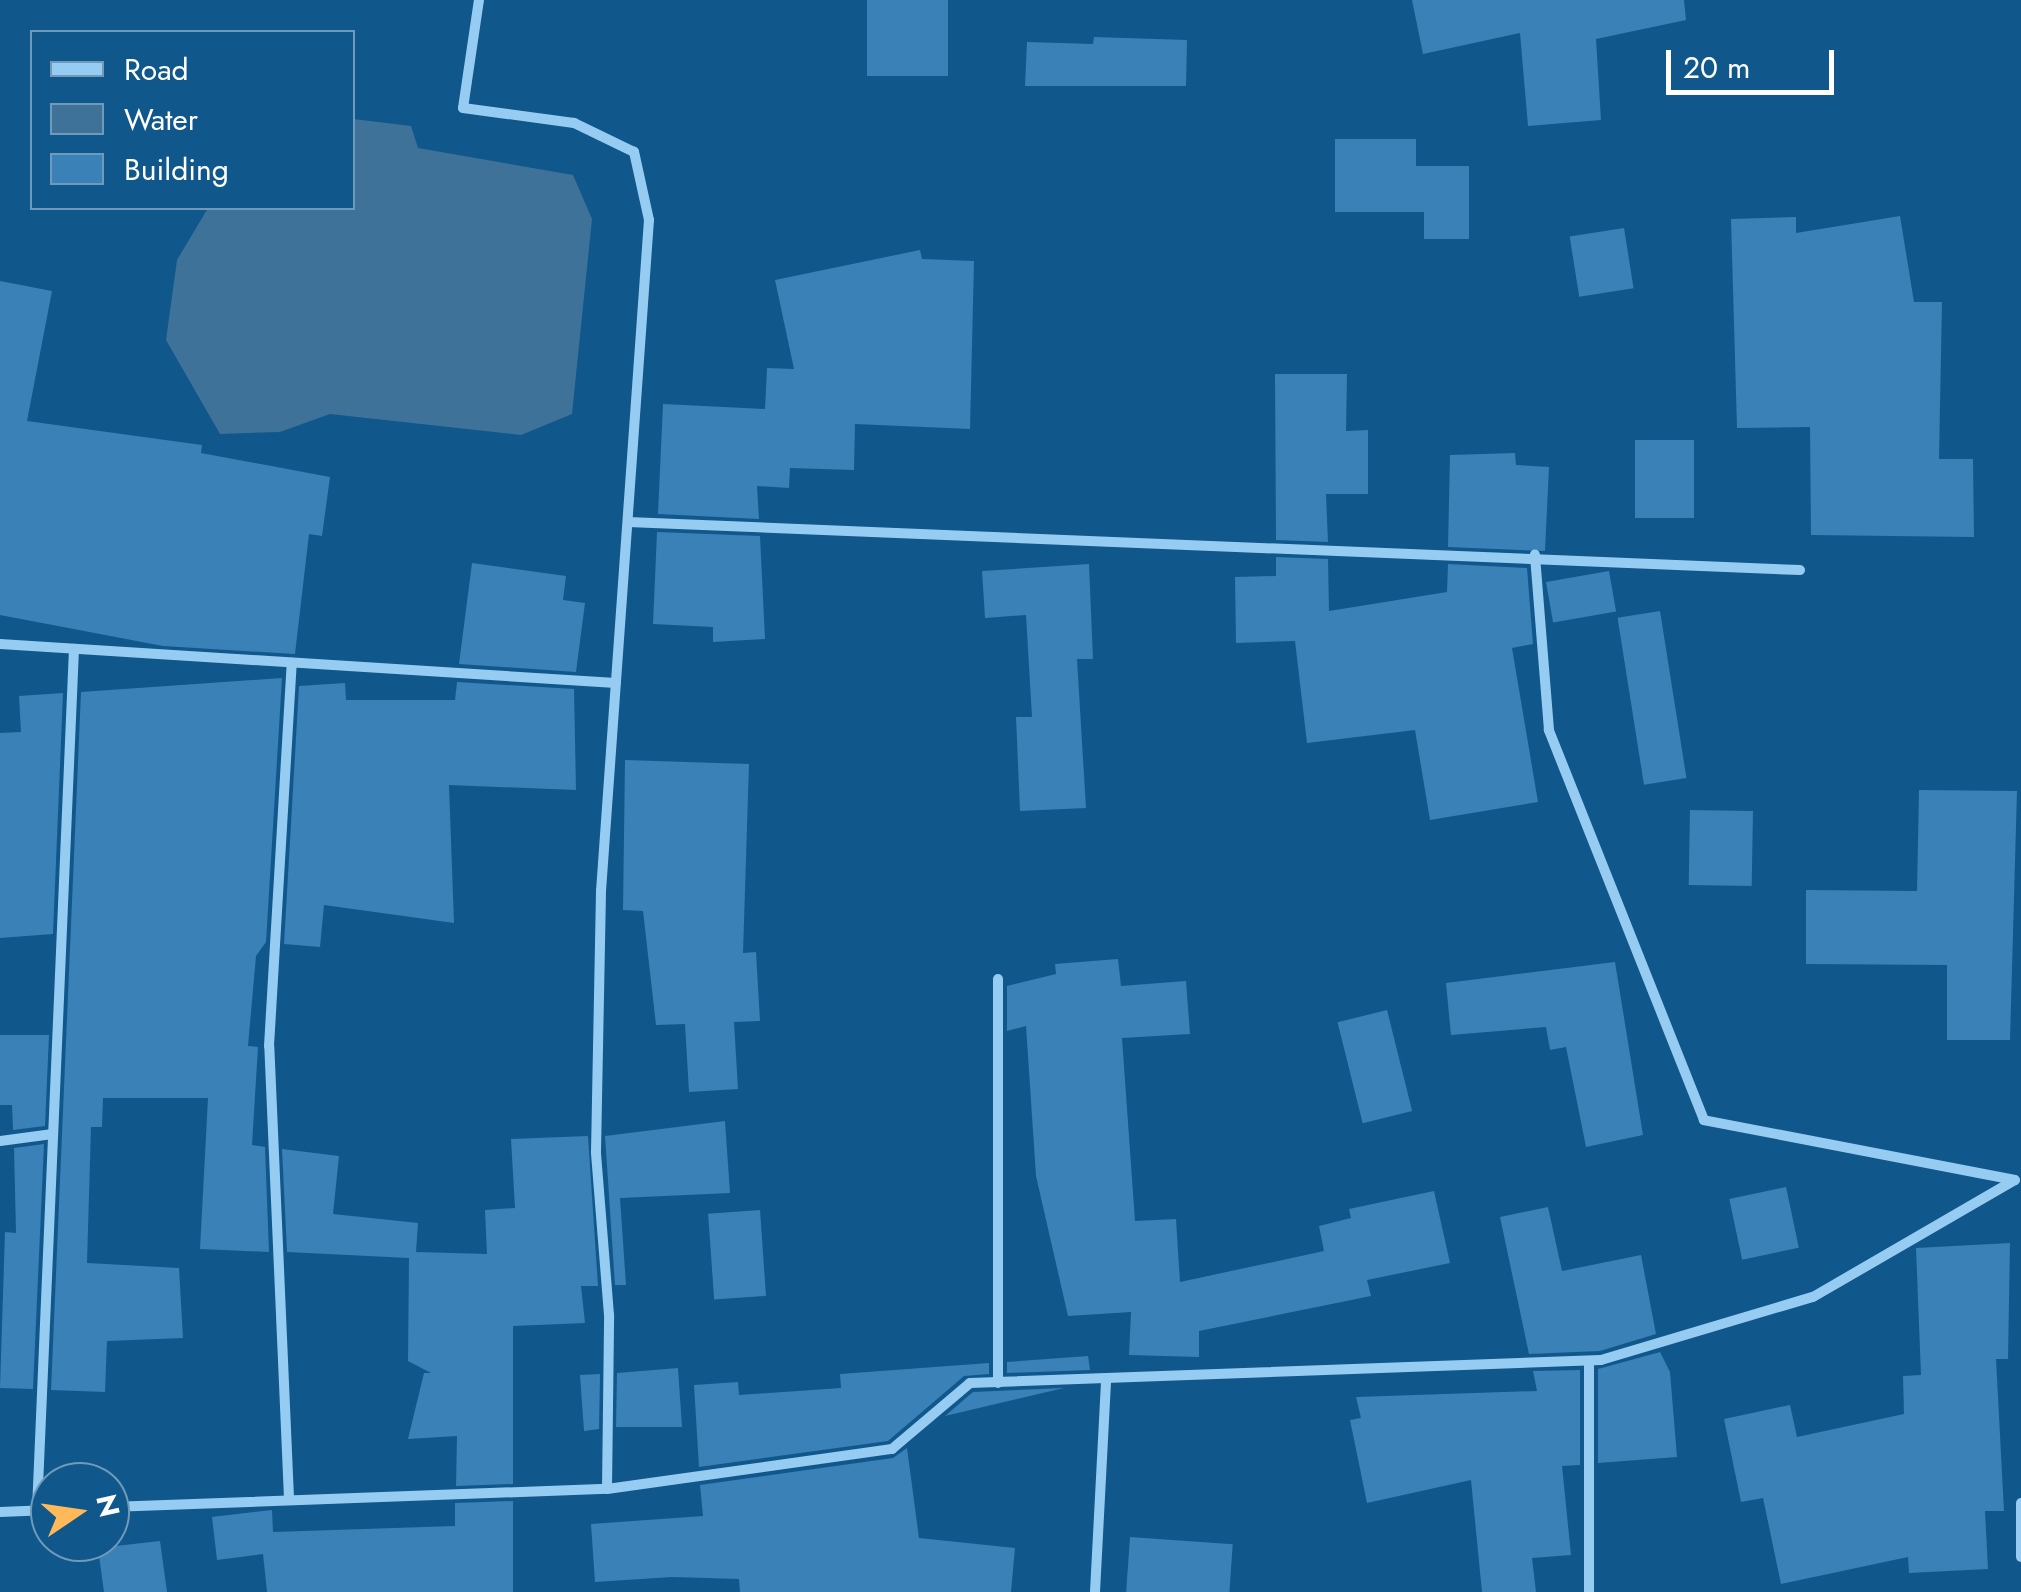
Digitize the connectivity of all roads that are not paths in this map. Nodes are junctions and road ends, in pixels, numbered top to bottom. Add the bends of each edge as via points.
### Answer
1 (478, 0) edge
2 (628, 522) junction
3 (1535, 555) junction
4 (1800, 570) dead end
5 (0, 644) edge
6 (74, 649) junction
7 (292, 663) junction
8 (616, 683) junction
9 (998, 979) dead end
10 (53, 1134) junction
11 (0, 1140) edge
12 (2018, 1180) edge
13 (1589, 1360) junction
14 (1106, 1380) junction
15 (998, 1383) junction
16 (39, 1462) edge
17 (607, 1490) junction
18 (288, 1498) junction
19 (2021, 1503) edge
20 (130, 1506) edge
21 (30, 1510) edge
22 (0, 1512) edge
23 (2021, 1557) edge
24 (1095, 1592) edge
25 (1589, 1592) edge

1 - 2 street via 463,108 574,124 634,152 650,220
2 - 3 street
2 - 8 street
3 - 4 street
3 - 12 street via 1549,730 1704,1120
5 - 6 street
6 - 7 street
6 - 10 street
7 - 8 street
7 - 18 street via 269,1046
8 - 17 street via 596,1152 609,1314
9 - 15 street
10 - 11 street
10 - 16 street
12 - 13 street via 1813,1297
13 - 14 street
13 - 25 street
14 - 15 street
14 - 24 street
15 - 17 street via 970,1383 892,1449
17 - 18 street
18 - 20 street
19 - 23 street
21 - 22 street

